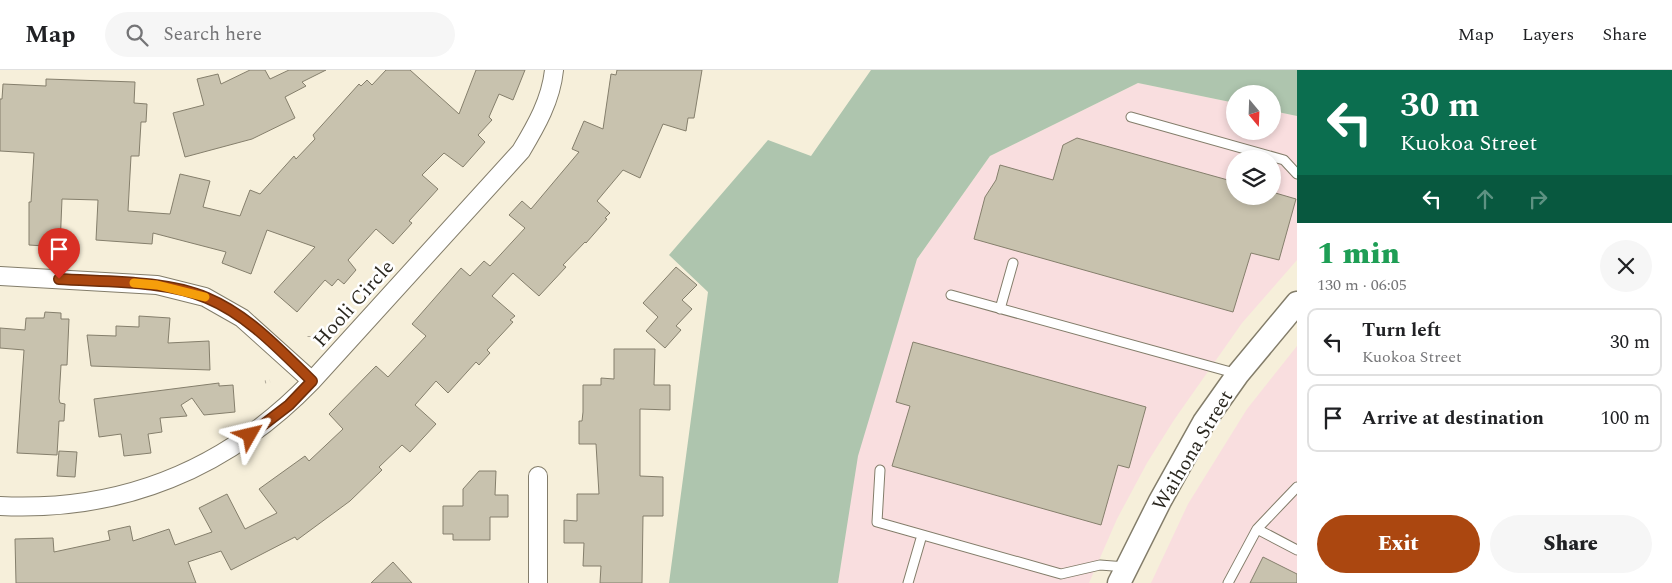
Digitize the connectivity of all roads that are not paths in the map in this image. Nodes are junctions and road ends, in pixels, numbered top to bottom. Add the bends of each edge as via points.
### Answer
1 (554, 70) edge
2 (1132, 118) dead end
3 (1297, 174) edge
4 (1013, 263) dead end
5 (0, 276) edge
6 (951, 295) dead end
7 (1297, 303) edge
8 (1000, 309) junction
9 (1238, 374) junction
10 (312, 381) junction
11 (880, 470) dead end
12 (538, 476) dead end
13 (1297, 487) edge
14 (0, 506) edge
15 (1257, 529) junction
16 (922, 535) junction
17 (1297, 550) edge
18 (1123, 575) edge
19 (538, 583) edge
20 (908, 583) edge
21 (1228, 583) edge

1 - 10 street, Hooli Circle via 542,112 521,151
2 - 3 lane via 1284,160
4 - 8 lane
5 - 10 street via 157,285 205,297 242,318
6 - 8 lane
7 - 9 street, Waihona Street
8 - 9 lane
9 - 18 street, Waihona Street via 1204,422
10 - 14 street, Hooli Circle via 289,405 239,443 202,465 159,484 76,504 26,508
11 - 16 lane via 877,522
12 - 19 street
13 - 15 lane
15 - 17 lane
15 - 21 lane
16 - 18 lane via 1061,574 1100,565
16 - 20 lane

